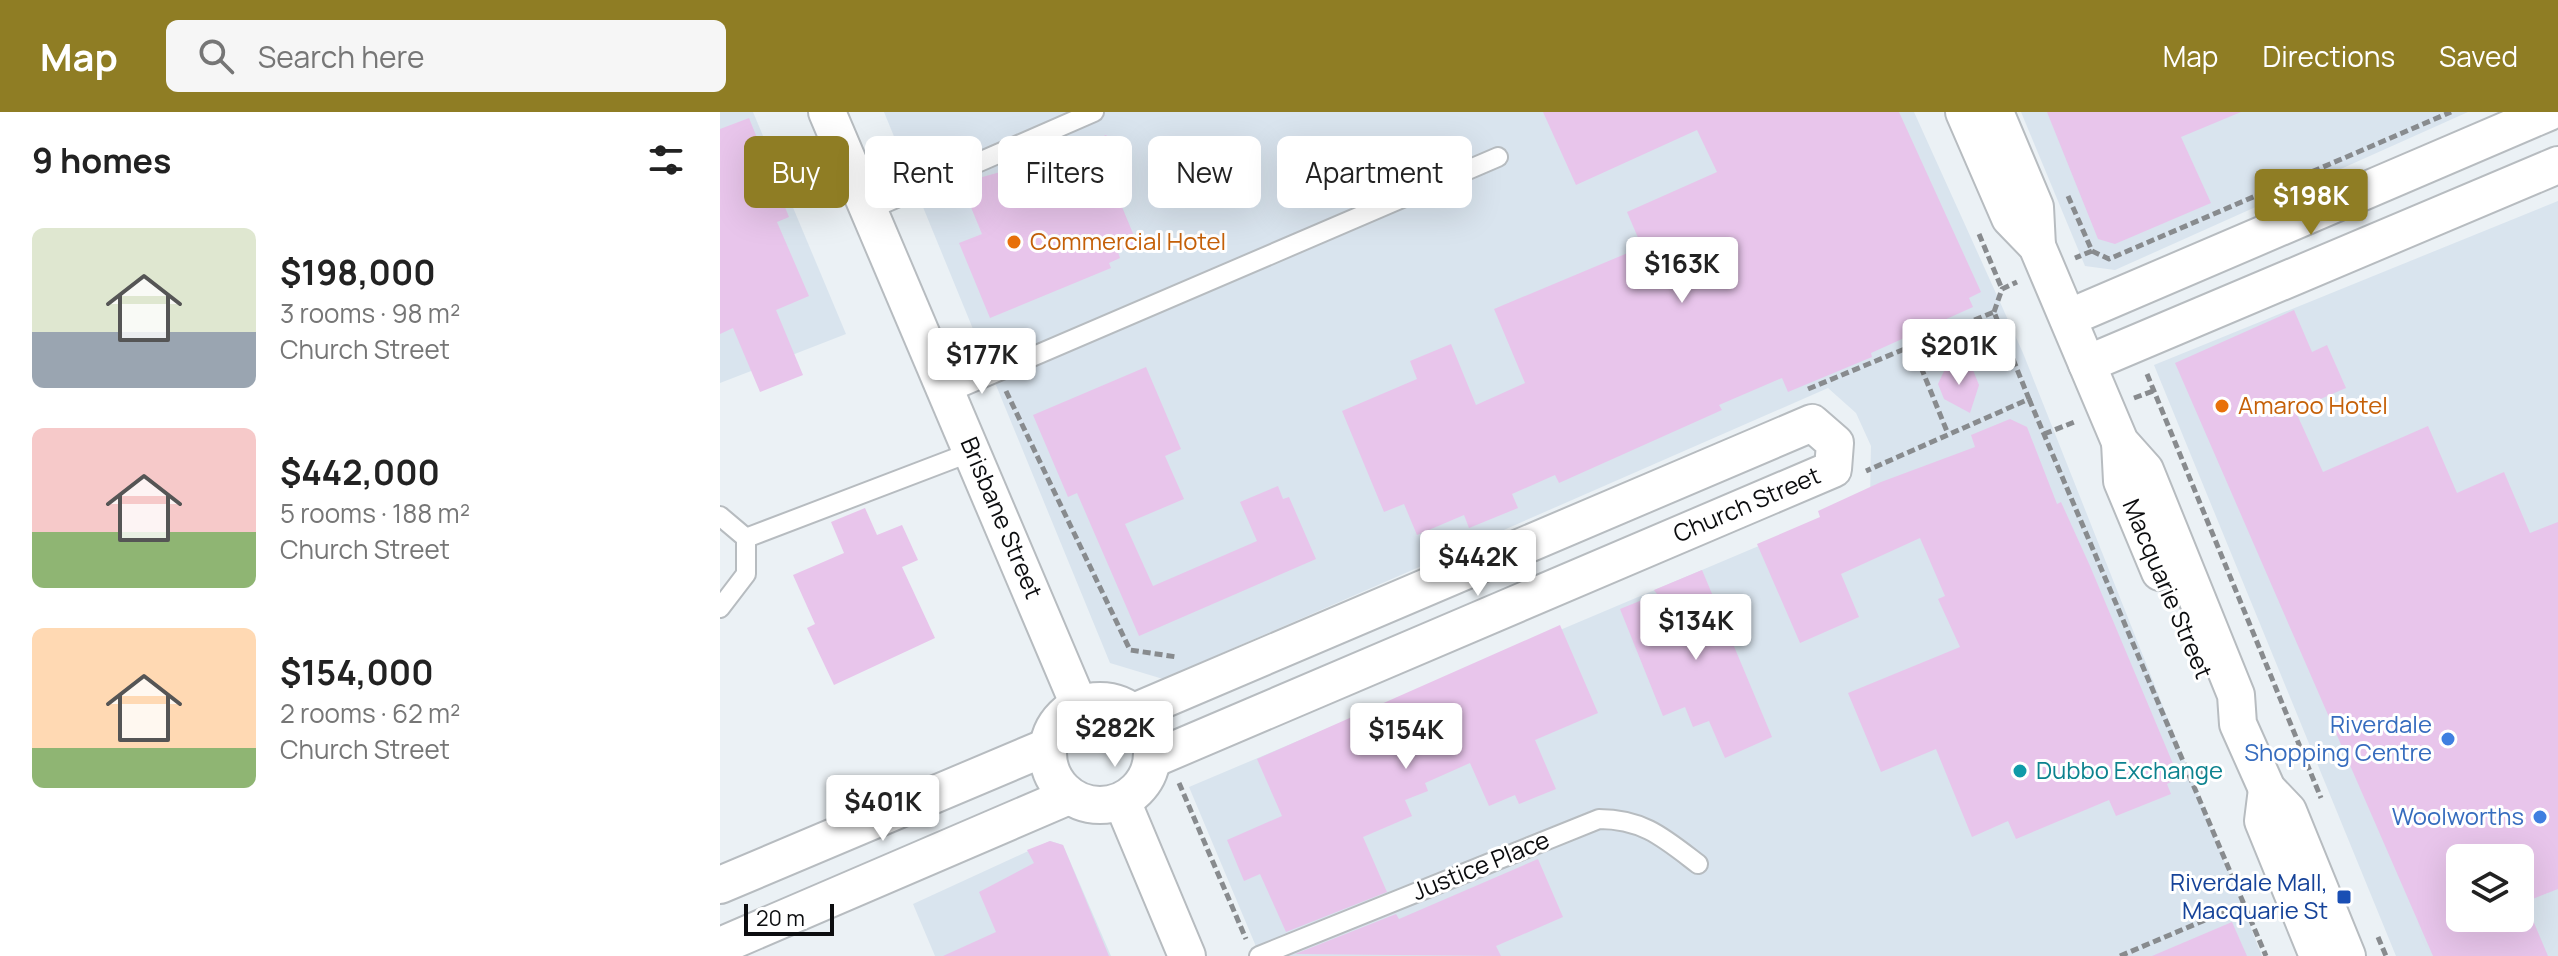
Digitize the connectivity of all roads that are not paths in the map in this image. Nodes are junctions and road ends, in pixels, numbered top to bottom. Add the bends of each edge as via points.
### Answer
1 (827, 112) edge
2 (1094, 112) edge
3 (1964, 112) edge
4 (1995, 112) edge
5 (2549, 112) edge
6 (1498, 157) dead end
7 (2558, 165) edge
8 (869, 210) junction
9 (2037, 246) junction
10 (2068, 318) junction
11 (2087, 364) junction
12 (948, 393) junction
13 (974, 451) junction
14 (720, 516) edge
15 (746, 538) junction
16 (720, 608) edge
17 (1079, 705) junction
18 (1134, 712) junction
19 (1047, 747) junction
20 (1153, 759) junction
21 (2267, 789) junction
22 (1069, 796) junction
23 (1122, 801) junction
24 (1698, 864) dead end
25 (720, 885) edge
26 (720, 946) edge
27 (1187, 956) edge
28 (1259, 956) edge
29 (2318, 956) edge
30 (2347, 956) edge

1 - 8 street, Brisbane Street
2 - 8 lane
3 - 9 street, Macquarie Street via 2010,218
4 - 9 street, Macquarie Street via 2035,207
5 - 10 street
6 - 12 lane
7 - 11 street
8 - 12 street, Brisbane Street
9 - 10 street, Macquarie Street
10 - 11 street, Macquarie Street
11 - 21 street, Macquarie Street via 2120,442 2128,496 2215,701 2238,724
12 - 13 street, Brisbane Street
13 - 15 lane
13 - 17 street, Brisbane Street
14 - 15 lane
15 - 16 lane via 746,574
17 - 18 street via 1108,701
17 - 19 street via 1053,729
18 - 20 street via 1149,733
18 - 20 street, Church Street via 1812,423 1835,443 1833,469
19 - 22 street via 1052,775
19 - 25 street
20 - 23 street via 1148,776
21 - 29 street, Macquarie Street via 2263,821
21 - 30 street, Macquarie Street via 2288,811
22 - 23 street via 1104,806
22 - 26 street
23 - 27 street
24 - 28 lane, Justice Place via 1662,836 1628,819 1599,819

